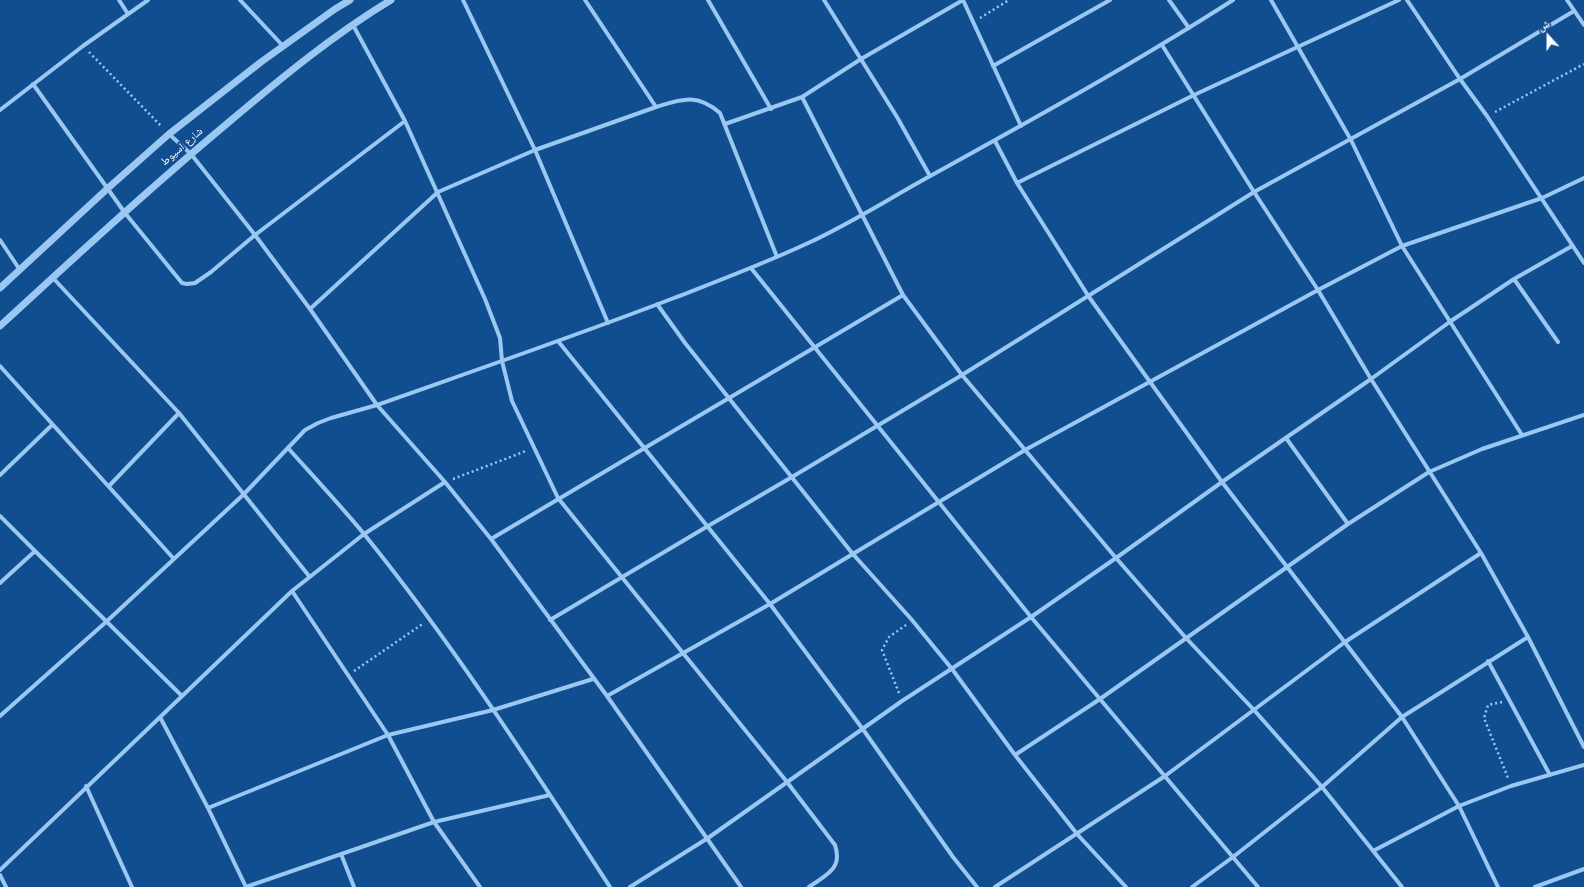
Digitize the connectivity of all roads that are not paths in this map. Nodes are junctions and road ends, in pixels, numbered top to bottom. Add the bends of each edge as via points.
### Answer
1 (119, 0) edge
2 (148, 0) edge
3 (240, 0) edge
4 (350, 0) edge
5 (391, 0) edge
6 (463, 0) edge
7 (585, 0) edge
8 (708, 0) edge
9 (824, 0) edge
10 (963, 0) edge
11 (1110, 0) edge
12 (1169, 0) edge
13 (1233, 0) edge
14 (1271, 0) edge
15 (1399, 0) edge
16 (1407, 0) edge
17 (1567, 0) edge
18 (1574, 11) junction
19 (128, 14) junction
20 (353, 25) junction
21 (1584, 26) edge
22 (1190, 28) junction
23 (1162, 45) junction
24 (283, 46) junction
25 (1297, 47) junction
26 (861, 59) junction
27 (993, 66) junction
28 (1460, 79) junction
29 (33, 84) junction
30 (1194, 95) junction
31 (802, 97) junction
32 (656, 107) junction
33 (771, 109) junction
34 (0, 110) edge
35 (405, 121) junction
36 (725, 124) junction
37 (1021, 126) junction
38 (169, 134) junction
39 (995, 140) junction
40 (1351, 140) junction
41 (535, 150) junction
42 (191, 154) junction
43 (930, 176) junction
44 (1584, 178) edge
45 (1017, 183) junction
46 (107, 189) junction
47 (438, 192) junction
48 (1254, 192) junction
49 (1542, 198) junction
50 (125, 213) junction
51 (861, 215) junction
52 (255, 235) junction
53 (0, 240) edge
54 (1402, 246) junction
55 (1572, 246) junction
56 (777, 257) junction
57 (1584, 263) edge
58 (751, 268) junction
59 (21, 271) junction
60 (53, 278) junction
61 (1514, 279) junction
62 (0, 288) edge
63 (1318, 290) junction
64 (903, 295) junction
65 (1089, 296) junction
66 (657, 304) junction
67 (310, 309) junction
68 (1450, 321) junction
69 (608, 323) junction
70 (0, 326) edge
71 (558, 341) junction
72 (1558, 342) dead end
73 (814, 348) junction
74 (502, 361) junction
75 (0, 366) edge
76 (962, 375) junction
77 (1371, 379) junction
78 (1150, 382) junction
79 (730, 398) junction
80 (377, 405) junction
81 (179, 413) junction
82 (1584, 415) edge
83 (52, 425) junction
84 (877, 426) junction
85 (1522, 435) junction
86 (1286, 438) junction
87 (288, 448) junction
88 (644, 449) junction
89 (1026, 450) junction
90 (1429, 472) junction
91 (0, 475) edge
92 (792, 477) junction
93 (445, 482) junction
94 (1222, 482) junction
95 (109, 486) junction
96 (244, 494) junction
97 (558, 498) junction
98 (940, 503) junction
99 (0, 516) edge
100 (1348, 524) junction
101 (708, 526) junction
102 (364, 534) junction
103 (490, 539) junction
104 (35, 551) junction
105 (852, 553) junction
106 (1481, 553) junction
107 (1116, 558) junction
108 (174, 559) junction
109 (1288, 567) junction
110 (309, 576) junction
111 (621, 577) junction
112 (0, 583) edge
113 (292, 591) junction
114 (770, 604) junction
115 (1031, 617) junction
116 (550, 620) junction
117 (106, 622) junction
118 (1528, 637) junction
119 (1186, 638) junction
120 (1345, 642) junction
121 (683, 653) junction
122 (1488, 661) junction
123 (952, 669) junction
124 (593, 679) junction
125 (182, 696) junction
126 (607, 696) junction
127 (1100, 699) junction
128 (493, 710) junction
129 (1254, 710) junction
130 (0, 716) edge
131 (160, 717) junction
132 (1402, 717) junction
133 (862, 728) junction
134 (388, 735) junction
135 (1584, 747) edge
136 (1015, 754) junction
137 (1584, 765) edge
138 (1550, 775) junction
139 (1165, 776) junction
140 (787, 782) junction
141 (86, 786) junction
142 (1322, 786) junction
143 (550, 795) junction
144 (1459, 806) junction
145 (208, 808) junction
146 (434, 822) junction
147 (1077, 834) junction
148 (708, 838) junction
149 (1373, 851) junction
150 (341, 854) junction
151 (1233, 857) junction
152 (1584, 869) edge
153 (0, 870) edge
154 (0, 875) edge
155 (6, 887) edge
156 (132, 887) edge
157 (246, 887) edge
158 (354, 887) edge
159 (480, 887) edge
160 (610, 887) edge
161 (630, 887) edge
162 (741, 887) edge
163 (808, 887) edge
164 (977, 887) edge
165 (995, 887) edge
166 (1126, 887) edge
167 (1192, 887) edge
168 (1258, 887) edge
169 (1402, 887) edge
170 (1498, 887) edge
171 (1535, 887) edge

1 - 19 street
2 - 19 street
3 - 24 street
4 - 24 street, شارع اسيوط
5 - 20 street, شارع اسيوط
6 - 41 street
7 - 32 street
8 - 33 street
9 - 26 street
10 - 26 street
10 - 27 street
11 - 27 street
12 - 22 street
13 - 22 street
14 - 25 street
15 - 25 street
16 - 28 street
17 - 18 street
18 - 21 street
18 - 28 street
19 - 29 street
20 - 35 street
20 - 42 street, شارع اسيوط via 266,91
22 - 23 street
23 - 30 street
23 - 37 street
24 - 38 street, شارع اسيوط
25 - 30 street
25 - 40 street
26 - 31 street
26 - 43 street
27 - 37 street
28 - 40 street
28 - 49 street
29 - 34 street
29 - 46 street
30 - 45 street
30 - 48 street
31 - 33 street
31 - 51 street
32 - 36 street via 679,100 702,101 720,113
32 - 41 street
33 - 36 street
35 - 47 street
35 - 52 street
36 - 56 street
37 - 39 street
38 - 42 street
38 - 46 street, شارع اسيوط
39 - 43 street
39 - 45 street
40 - 48 street
40 - 54 street
41 - 47 street
41 - 69 street
42 - 50 street, شارع اسيوط
42 - 52 street
43 - 51 street
44 - 49 street
45 - 65 street
46 - 50 street
46 - 59 street, شارع اسيوط
47 - 67 street
47 - 74 street via 497,329
48 - 63 street
48 - 65 street
49 - 54 street
49 - 55 street
50 - 52 street via 182,283 186,284 195,283 211,272
50 - 60 street, شارع اسيوط
51 - 56 street via 834,231
51 - 64 street
52 - 67 street
53 - 59 street
54 - 63 street
54 - 68 street
55 - 57 street
55 - 61 street
56 - 58 street
58 - 66 street
58 - 73 street
59 - 62 street, شارع اسيوط
60 - 70 street, شارع اسيوط
60 - 81 street
61 - 68 street
61 - 72 street
63 - 77 street
63 - 78 street
64 - 73 street
64 - 76 street
65 - 76 street
65 - 78 street
66 - 69 street
66 - 79 street
67 - 80 street
68 - 77 street
68 - 85 street
69 - 71 street
71 - 74 street
71 - 88 street
73 - 79 street
73 - 84 street
74 - 80 street
74 - 97 street via 512,401
75 - 83 street
76 - 84 street
76 - 89 street
77 - 86 street
77 - 90 street
78 - 89 street
78 - 94 street
79 - 88 street
79 - 92 street
80 - 87 street via 318,423 305,430
80 - 93 street
81 - 95 street
81 - 96 street
82 - 85 street
83 - 91 street
83 - 95 street
84 - 92 street
84 - 98 street
85 - 90 street
86 - 94 street
86 - 100 street
87 - 96 street
87 - 102 street
88 - 97 street
88 - 101 street
89 - 98 street
89 - 107 street
90 - 100 street
90 - 106 street
92 - 101 street
92 - 105 street
93 - 102 street
93 - 103 street
94 - 107 street
94 - 109 street
95 - 108 street
96 - 108 street
96 - 110 street
97 - 103 street
97 - 111 street
98 - 105 street
98 - 115 street
99 - 104 street
100 - 109 street
101 - 111 street
101 - 114 street
102 - 110 street
102 - 128 street via 430,620
103 - 116 street
104 - 112 street
104 - 117 street
105 - 114 street
105 - 123 street
106 - 118 street
106 - 120 street
107 - 115 street
107 - 119 street
108 - 117 street
109 - 119 street
109 - 120 street
110 - 113 street
111 - 116 street
111 - 121 street
113 - 125 street
113 - 134 street
114 - 121 street
114 - 133 street
115 - 123 street
115 - 127 street
116 - 124 street
117 - 125 street
117 - 130 street
118 - 122 street
118 - 135 street
119 - 127 street
119 - 129 street
120 - 129 street
120 - 132 street
121 - 126 street
121 - 140 street
122 - 132 street
122 - 138 street
123 - 133 street
123 - 136 street
124 - 126 street
124 - 128 street
125 - 131 street
126 - 148 street
127 - 136 street
127 - 139 street
128 - 134 street
128 - 143 street
129 - 139 street
129 - 142 street
131 - 141 street
131 - 145 street
132 - 142 street
132 - 144 street
133 - 140 street
133 - 164 street
134 - 145 street
134 - 146 street
136 - 147 street
137 - 138 street
138 - 144 street via 1511,786
139 - 147 street
139 - 151 street
140 - 148 street
140 - 163 street via 835,845 838,854 837,863 831,871
141 - 153 street
141 - 156 street
142 - 149 street
142 - 151 street
143 - 146 street
143 - 160 street
144 - 149 street
144 - 170 street
145 - 157 street
146 - 150 street
146 - 159 street
147 - 165 street
147 - 166 street
148 - 161 street
148 - 162 street
149 - 169 street
150 - 157 street
150 - 158 street
151 - 167 street
151 - 168 street
152 - 171 street
154 - 155 street

